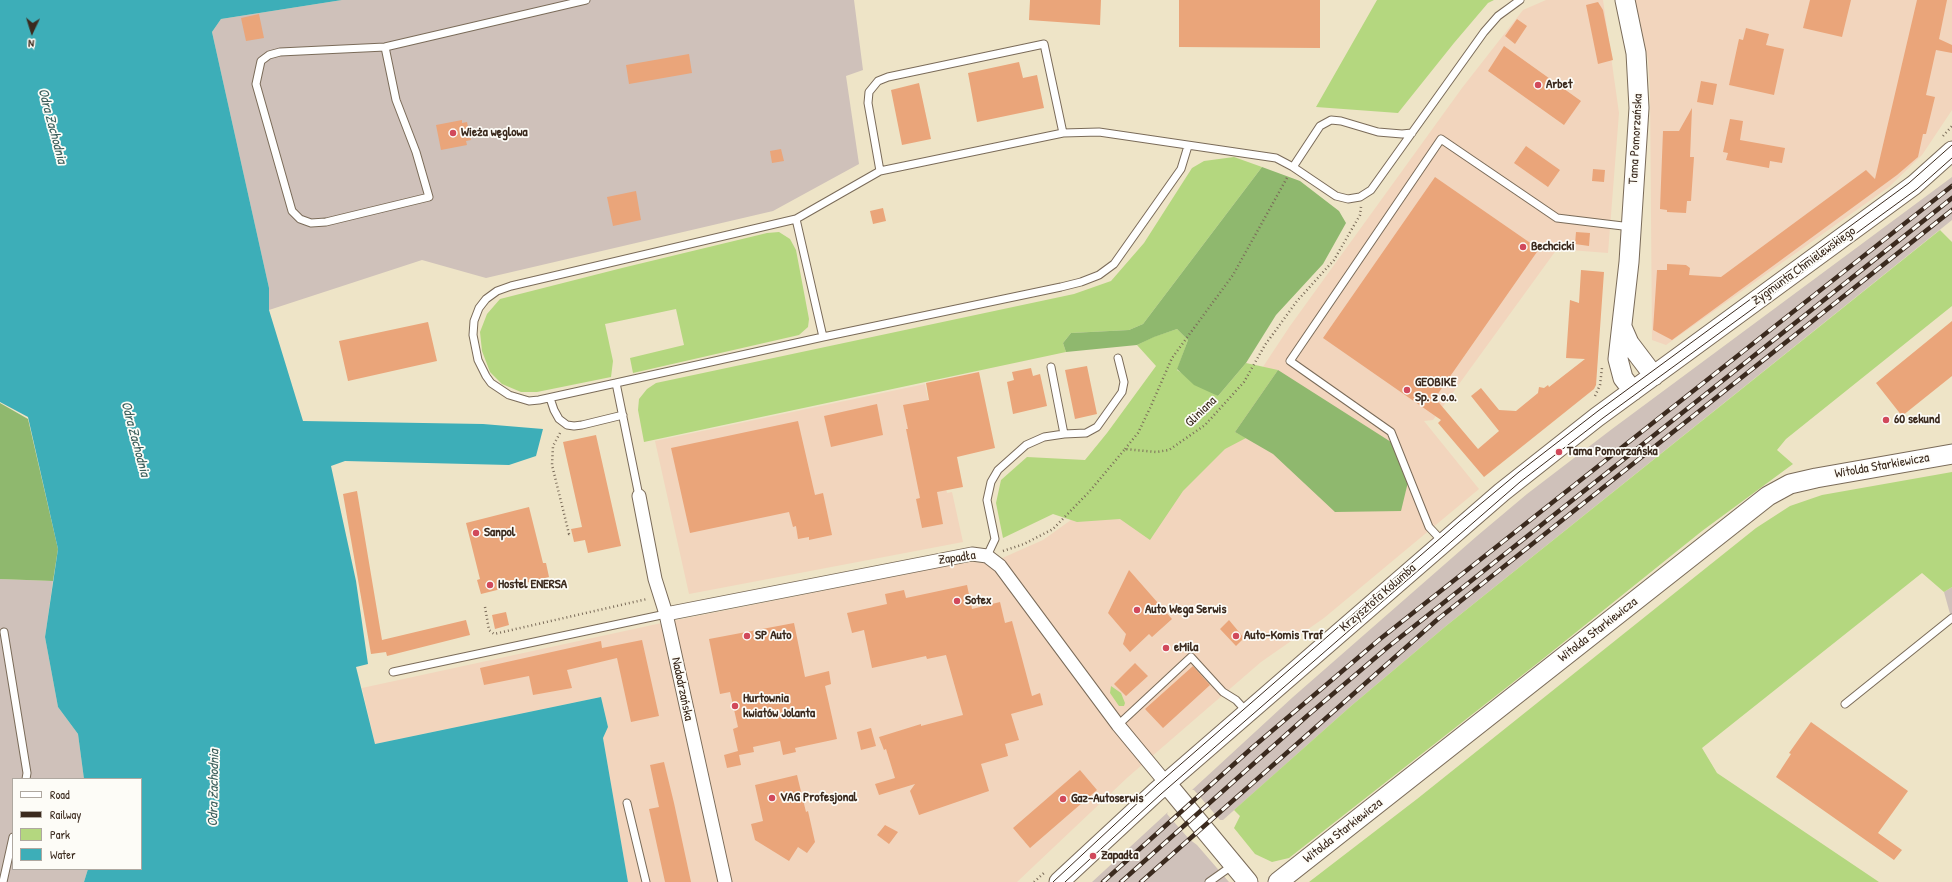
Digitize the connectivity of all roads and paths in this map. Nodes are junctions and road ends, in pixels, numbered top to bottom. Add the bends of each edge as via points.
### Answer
1 (586, 0) edge
2 (1520, 0) edge
3 (1624, 0) edge
4 (385, 46) junction
5 (1063, 133) junction
6 (1412, 133) junction
7 (1188, 146) junction
8 (1952, 152) edge
9 (1293, 167) junction
10 (880, 172) junction
11 (1360, 197) junction
12 (796, 219) junction
13 (1632, 227) junction
14 (1622, 327) junction
15 (823, 337) junction
16 (1118, 358) dead end
17 (1051, 367) dead end
18 (1602, 367) dead end
19 (1654, 376) junction
20 (616, 383) junction
21 (1633, 391) junction
22 (550, 398) junction
23 (1590, 400) dead end
24 (623, 415) junction
25 (566, 425) junction
26 (1064, 434) junction
27 (1125, 449) junction
28 (1952, 454) edge
29 (638, 496) joint
30 (572, 533) dead end
31 (1443, 542) junction
32 (987, 556) junction
33 (648, 596) dead end
34 (485, 607) dead end
35 (666, 614) junction
36 (1952, 618) edge
37 (4, 632) dead end
38 (393, 672) dead end
39 (1845, 704) dead end
40 (1247, 712) junction
41 (1118, 725) junction
42 (26, 778) edge
43 (1166, 783) junction
44 (628, 803) dead end
45 (12, 842) edge
46 (1233, 865) junction
47 (3, 882) edge
48 (646, 882) edge
49 (725, 882) edge
50 (1060, 882) edge
51 (1209, 882) edge
52 (1248, 882) edge
53 (1278, 882) edge

1 - 4 lane
2 - 6 lane via 1498,16 1484,32
3 - 13 street, Tama Pomorzańska via 1636,53 1639,85
4 - 4 lane via 396,100 416,152 429,197 326,222 311,223 300,219 292,211 258,96 256,84 261,61 280,52
5 - 7 lane via 1099,132
5 - 10 lane
5 - 10 lane via 1044,44 878,81 869,92 868,103
6 - 9 lane via 1378,132 1330,120 1320,126
6 - 11 lane via 1371,190
7 - 9 lane via 1265,155
7 - 15 lane via 1181,169 1114,264 1099,275 1061,287
8 - 19 street, Zygmunta Chmielewskiego via 1906,192
9 - 11 lane via 1336,196 1348,199
9 - 27 path via 1233,275 1172,358 1138,433
10 - 12 lane
11 - 27 path, Gliniana via 1360,215 1338,254 1265,345 1244,382 1205,425 1169,450 1156,452
12 - 15 lane
12 - 22 lane via 511,286 497,291 486,299 474,321 473,335 478,360 486,376 499,389 519,400
13 - 14 street, Tama Pomorzańska
13 - 31 lane via 1557,218 1441,139 1290,360 1391,432 1430,527
14 - 19 street via 1629,343
14 - 21 street, Tama Pomorzańska via 1619,364 1624,378
15 - 20 lane
16 - 26 lane via 1124,382 1122,392 1097,427 1086,433
17 - 26 lane
18 - 23 path via 1600,388
19 - 21 street, Krzysztofa Kolumba
20 - 22 lane
20 - 24 lane
21 - 31 street, Krzysztofa Kolumba via 1542,459
22 - 25 lane via 559,419
24 - 25 lane via 582,425
24 - 29 lane
25 - 30 path via 557,437 551,457 568,534
26 - 32 lane via 1044,437 1026,445 998,470 991,482 987,500 995,539
27 - 32 path via 1089,492 1053,529 1024,544
28 - 53 street, Witolda Starkiewicza via 1816,478 1790,484 1768,496
29 - 35 street, Nadodrzańska via 655,579
31 - 40 street, Krzysztofa Kolumba
32 - 35 street, Zapadła via 972,554
32 - 41 street, Zapadła via 1000,566
33 - 34 path via 642,601 494,634 490,632
35 - 38 lane
35 - 49 street, Nadodrzańska
36 - 39 lane
37 - 42 lane
40 - 41 lane via 1236,700 1223,692 1191,657
40 - 43 street, Krzysztofa Kolumba
41 - 43 street, Zapadła
43 - 46 street
43 - 50 street, Krzysztofa Kolumba
44 - 48 lane
45 - 47 lane
46 - 51 lane
46 - 52 street

